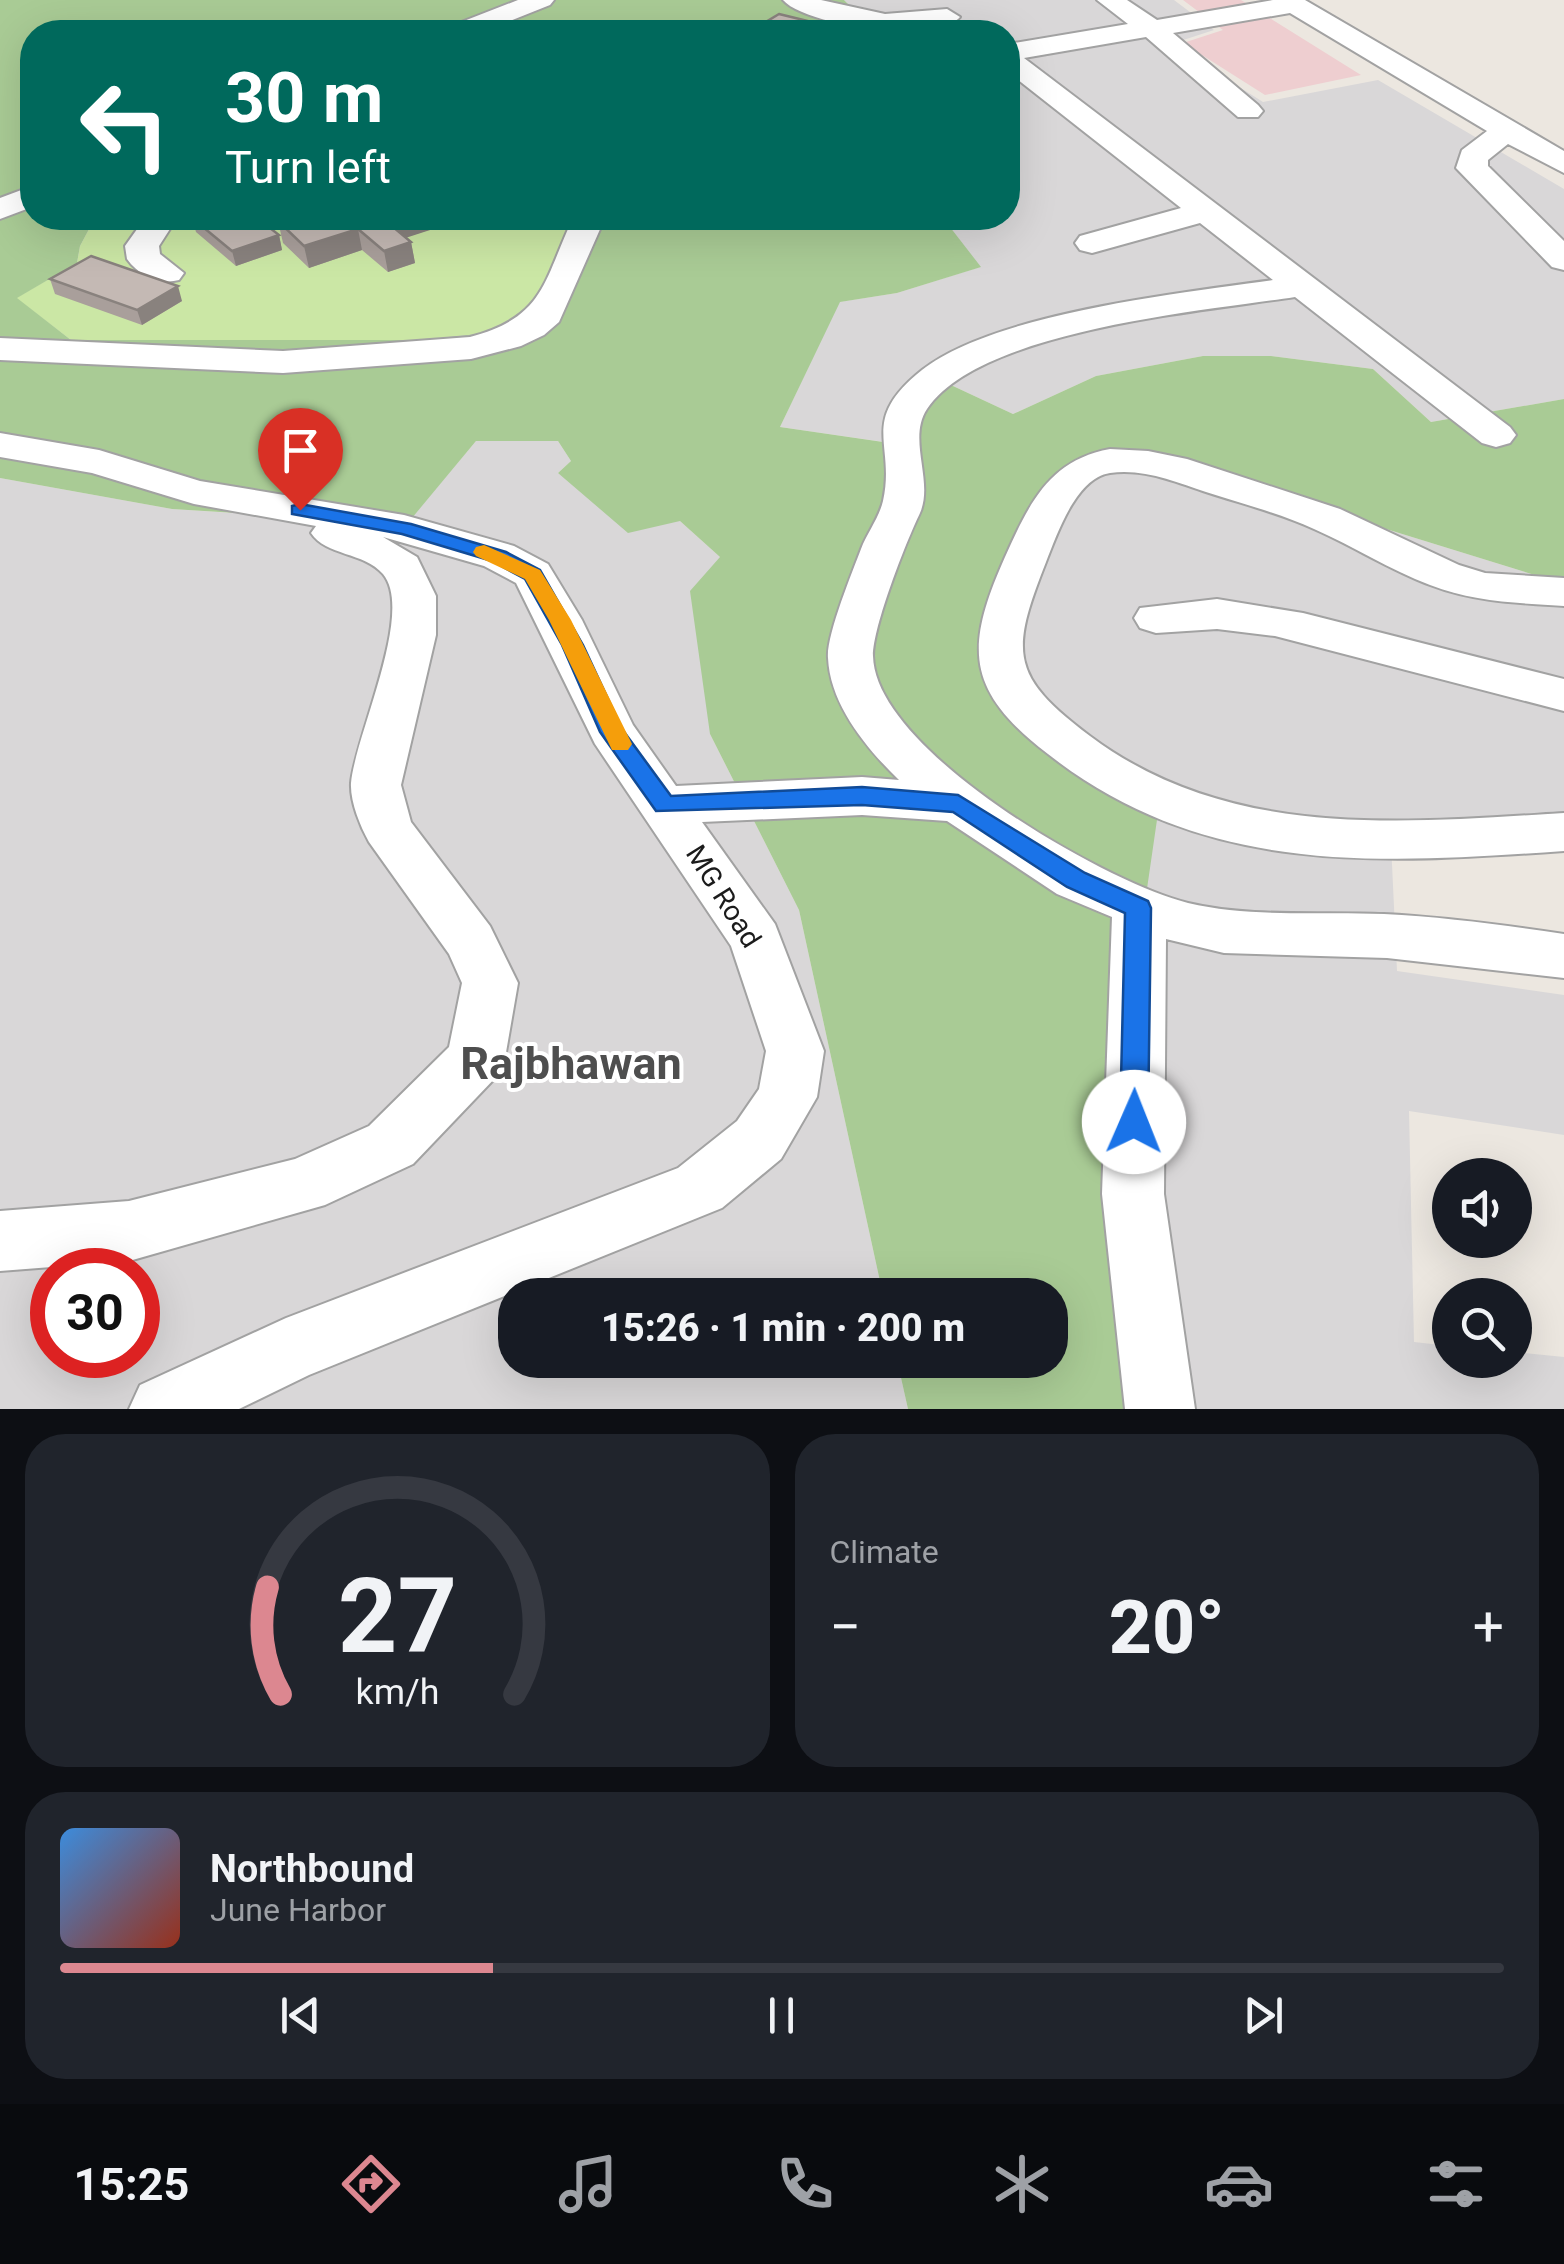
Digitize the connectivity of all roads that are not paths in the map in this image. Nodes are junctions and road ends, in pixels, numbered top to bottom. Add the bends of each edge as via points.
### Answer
1 (541, 0) edge
2 (796, 0) edge
3 (925, 0) edge
4 (1110, 0) edge
5 (1290, 2) edge
6 (490, 20) edge
7 (852, 20) edge
8 (951, 20) edge
9 (1150, 27) junction
10 (1020, 53) edge
11 (1020, 64) edge
12 (1248, 111) dead end
13 (1506, 130) junction
14 (1564, 164) edge
15 (1207, 211) junction
16 (153, 230) edge
17 (584, 230) edge
18 (1092, 243) dead end
19 (1564, 260) edge
20 (168, 272) dead end
21 (1302, 286) junction
22 (0, 349) edge
23 (1496, 435) dead end
24 (0, 446) edge
25 (194, 492) junction
26 (1564, 592) edge
27 (1156, 618) dead end
28 (1564, 695) edge
29 (958, 804) junction
30 (665, 805) junction
31 (1564, 832) edge
32 (1138, 908) junction
33 (1564, 956) edge
34 (0, 1241) edge
35 (164, 1409) edge
36 (1160, 1409) edge

1 - 6 street
2 - 7 street
3 - 8 street
4 - 9 street
5 - 9 street
5 - 13 street
9 - 10 street
9 - 12 street
11 - 15 street
13 - 14 street
13 - 19 street via 1473,157 1472,168
15 - 18 street
15 - 21 street
16 - 20 street via 142,246 144,259
17 - 22 street via 546,314 508,338 471,348 283,362
21 - 23 street
21 - 29 street via 1067,325 975,354 929,380 907,409 899,448 904,500 850,655 883,738
24 - 25 street, MG Road via 98,462
25 - 30 street, MG Road via 404,528 499,556 532,574 612,732
25 - 34 street via 323,530 402,567 414,596 413,635 376,785 387,828 472,942 490,984 476,1058 391,1146 303,1185 130,1231
26 - 31 street via 1482,587 1325,518 1167,466 1106,462 1076,473 1060,492 1021,570 997,647 1010,687 1088,766 1213,823 1326,840
27 - 28 street via 1189,612 1272,618
29 - 30 street via 862,796
29 - 32 street via 1076,880
30 - 35 street, MG Road via 756,939 795,1051 786,1097 759,1140 700,1188 286,1351
32 - 33 street via 1224,931 1387,936
32 - 36 street via 1132,1194

